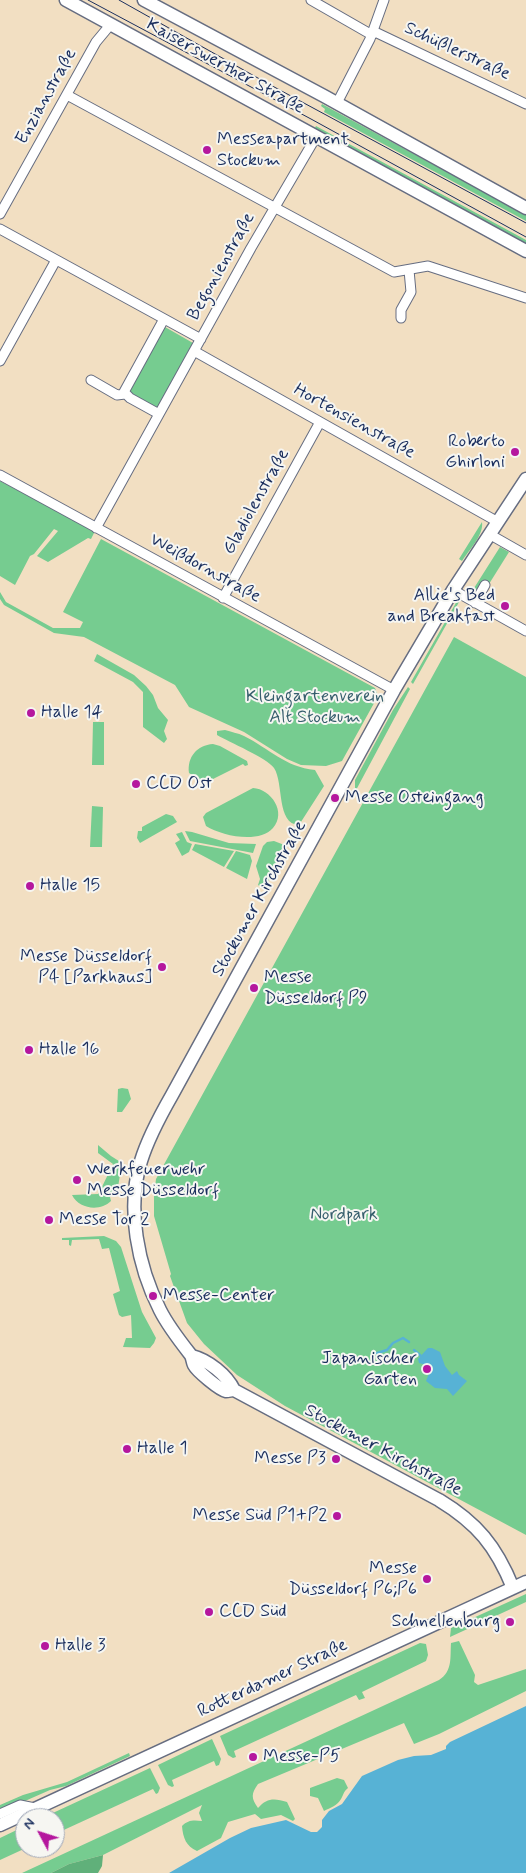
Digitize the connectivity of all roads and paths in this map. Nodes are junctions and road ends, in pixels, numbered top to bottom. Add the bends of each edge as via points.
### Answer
1 (66, 0) edge
2 (144, 0) edge
3 (384, 0) edge
4 (310, 1) edge
5 (111, 24) junction
6 (372, 33) junction
7 (67, 95) junction
8 (337, 104) junction
9 (526, 104) edge
10 (316, 137) junction
11 (274, 208) junction
12 (526, 208) edge
13 (0, 214) edge
14 (0, 229) edge
15 (526, 251) edge
16 (56, 260) junction
17 (409, 270) junction
18 (526, 298) edge
19 (401, 318) dead end
20 (164, 319) junction
21 (201, 339) junction
22 (194, 351) junction
23 (0, 361) edge
24 (91, 380) dead end
25 (125, 394) junction
26 (159, 414) junction
27 (320, 422) junction
28 (0, 475) edge
29 (526, 479) edge
30 (498, 522) junction
31 (96, 528) junction
32 (489, 534) junction
33 (526, 555) edge
34 (485, 585) dead end
35 (453, 590) junction
36 (223, 598) junction
37 (474, 603) junction
38 (526, 632) edge
39 (394, 690) junction
40 (526, 1582) edge
41 (513, 1588) junction
42 (35, 1808) joint
43 (0, 1814) edge
44 (15, 1818) edge
45 (0, 1825) edge

1 - 5 street, Kaiserswerther Straße
2 - 8 street, Kaiserswerther Straße
3 - 6 street
4 - 6 street, Schüßlerstraße
5 - 7 street, Enzianstraße via 96,42
5 - 10 street, Kaiserswerther Straße
6 - 8 street
6 - 9 street, Schüßlerstraße
7 - 11 street
7 - 13 street, Enzianstraße
8 - 12 street, Kaiserswerther Straße
10 - 11 street, Begonienstraße
10 - 15 street, Kaiserswerther Straße
11 - 17 street via 394,272
11 - 21 street, Begonienstraße
14 - 16 street
16 - 20 street
16 - 23 street
17 - 18 street via 428,266
17 - 19 street via 411,292 401,310
20 - 21 street
20 - 25 street, Begonienstraße
21 - 22 street, Begonienstraße
22 - 26 street, Begonienstraße
22 - 27 street, Hortensienstraße
24 - 25 street via 117,395
25 - 26 street
26 - 31 street, Begonienstraße
27 - 30 street, Hortensienstraße
27 - 36 street, Gladiolenstraße
28 - 31 street, Weißdornstraße
29 - 30 street, Stockumer Kirchstraße
30 - 32 street, Stockumer Kirchstraße
31 - 36 street, Weißdornstraße
32 - 33 street
32 - 35 street, Stockumer Kirchstraße
34 - 37 street
35 - 37 street
35 - 39 street, Stockumer Kirchstraße
36 - 39 street, Weißdornstraße
37 - 38 street
39 - 41 street, Stockumer Kirchstraße via 153,1130 141,1161 135,1217 144,1268 160,1310 192,1356 194,1365 205,1376 220,1388 234,1390 457,1511 491,1544
40 - 41 street, Rotterdamer Straße
41 - 42 street, Rotterdamer Straße
42 - 43 street, Rotterdamer Straße via 20,1805
44 - 45 street, Rotterdamer Straße

